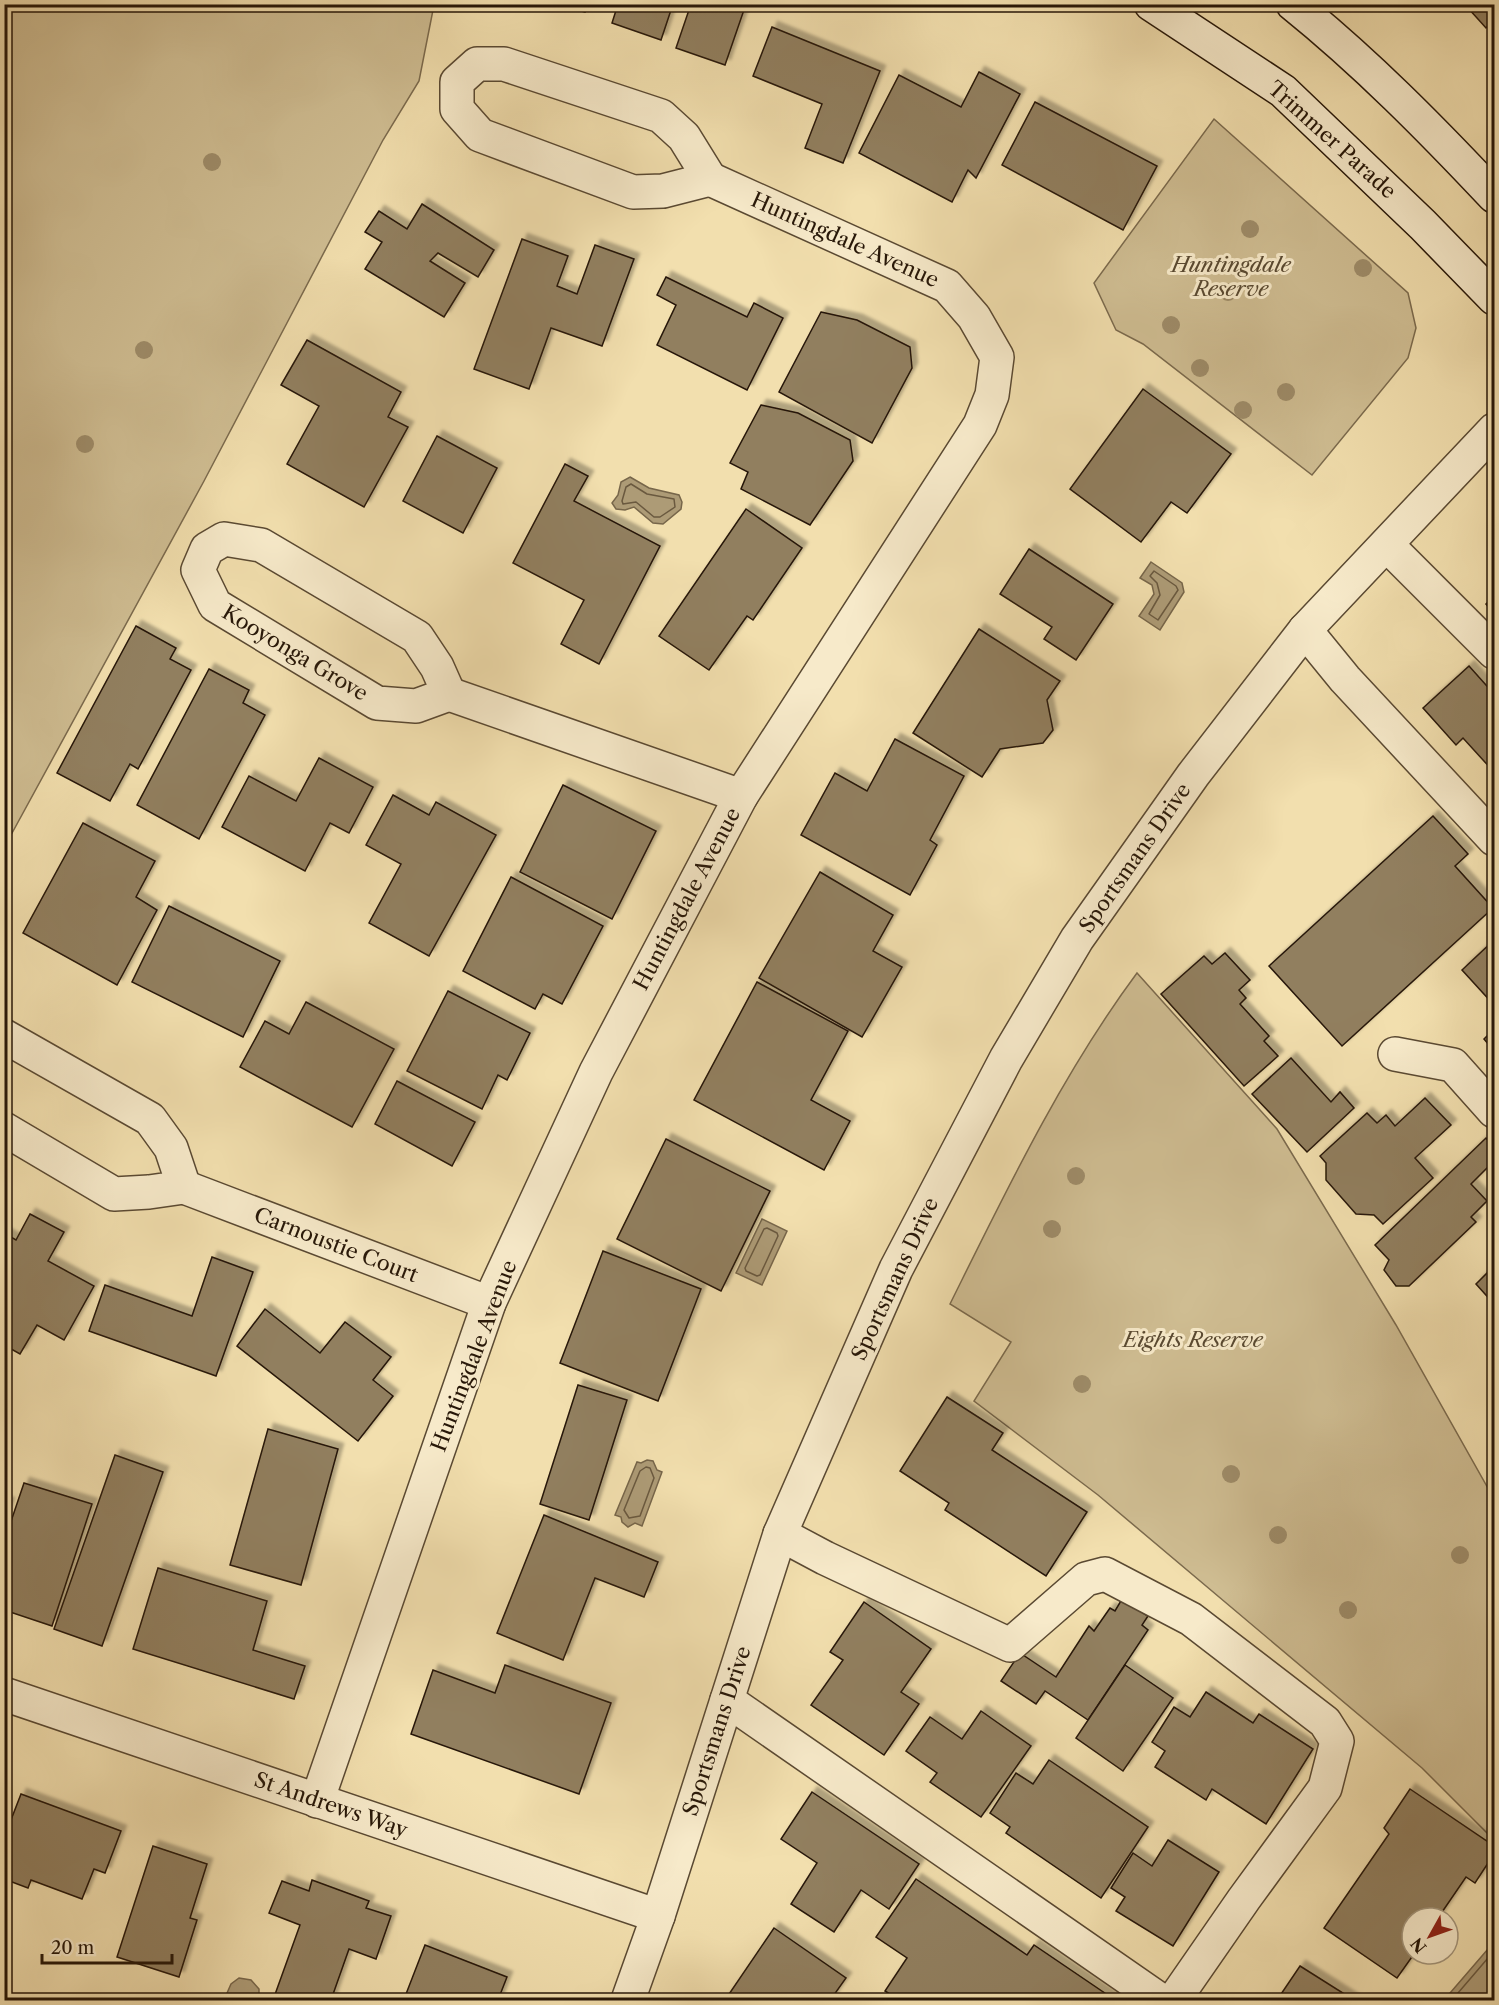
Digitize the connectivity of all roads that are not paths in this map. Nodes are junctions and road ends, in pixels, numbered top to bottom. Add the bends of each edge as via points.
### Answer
1 (1151, 4) edge
2 (1293, 4) edge
3 (710, 179) junction
4 (1494, 196) edge
5 (1494, 298) edge
6 (1494, 430) edge
7 (1387, 545) junction
8 (1305, 630) junction
9 (1494, 652) edge
10 (449, 694) junction
11 (741, 796) junction
12 (1494, 839) edge
13 (4, 1036) edge
14 (1395, 1054) dead end
15 (1494, 1111) edge
16 (4, 1129) edge
17 (184, 1187) junction
18 (489, 1303) junction
19 (780, 1534) junction
20 (4, 1694) edge
21 (727, 1700) junction
22 (317, 1801) junction
23 (658, 1916) junction
24 (628, 2001) edge
25 (1160, 2001) edge
26 (1174, 2001) edge

1 - 5 street, Trimmer Parade via 1282,91
2 - 4 street via 1330,34
3 - 3 street via 663,191 633,192 480,135 457,109 458,82 477,64 504,64 661,116 684,137
3 - 11 street, Huntingdale Avenue via 947,286 974,317 997,357 992,395 980,425
6 - 7 street, Sportsmans Drive
7 - 8 street, Sportsmans Drive
7 - 9 street
8 - 12 street via 1345,679
8 - 19 street, Sportsmans Drive via 1193,775 1090,921 1006,1059 896,1269
10 - 10 street, Kooyonga Grove via 416,706 377,703 214,605 198,570 207,549 224,539 261,545 417,637
10 - 11 street
11 - 18 street, Huntingdale Avenue via 596,1072
13 - 17 street via 150,1119 171,1148
14 - 15 street via 1453,1065
16 - 17 street, Carnoustie Court via 114,1194
17 - 18 street, Carnoustie Court
18 - 22 street, Huntingdale Avenue
19 - 21 street, Sportsmans Drive
19 - 26 street via 1010,1645 1086,1579 1105,1574 1191,1619 1324,1722 1337,1741 1325,1788
20 - 22 street, St Andrews Way
21 - 23 street, Sportsmans Drive
21 - 25 street
22 - 23 street, St Andrews Way
23 - 24 street, Sportsmans Drive

